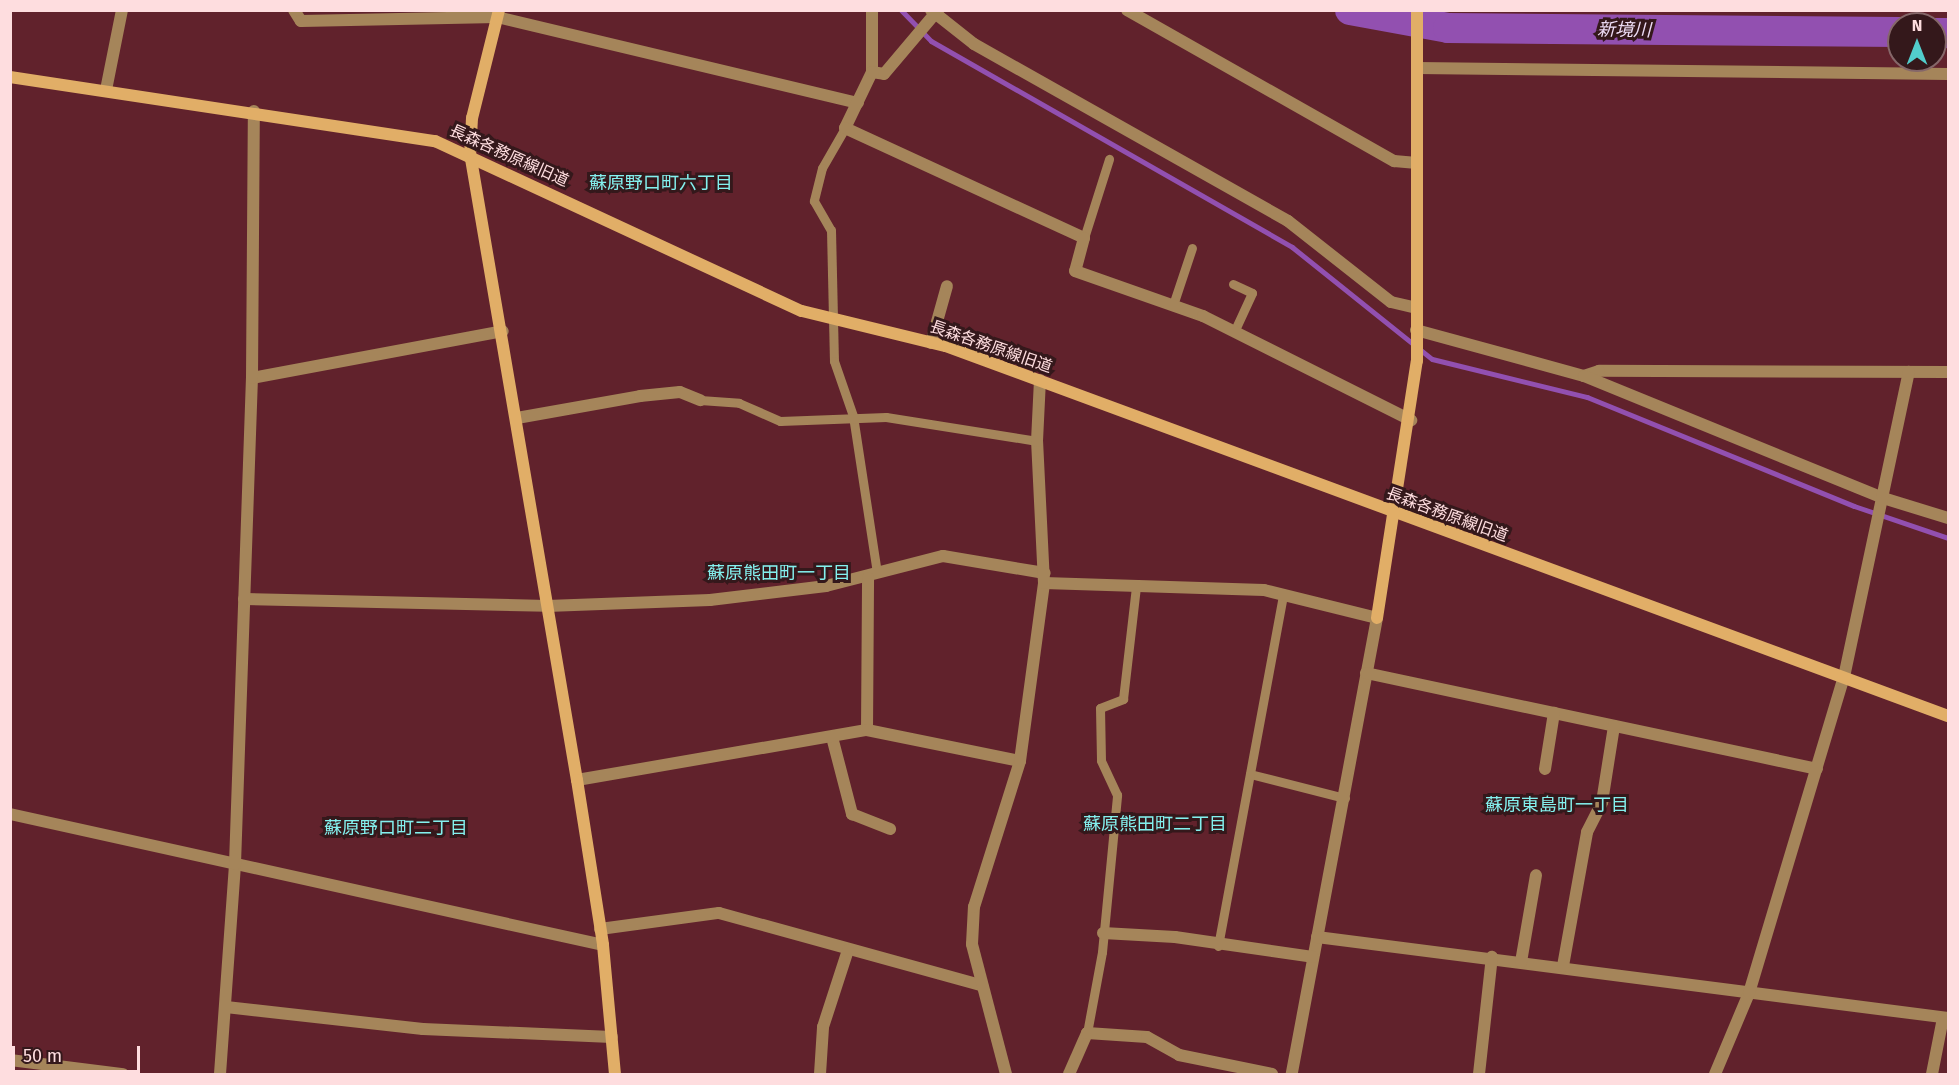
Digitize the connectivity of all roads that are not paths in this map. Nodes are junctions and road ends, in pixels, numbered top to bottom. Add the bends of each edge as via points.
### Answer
1 (122, 10) edge
2 (294, 10) edge
3 (872, 10) edge
4 (1127, 10) edge
5 (1417, 10) edge
6 (935, 12) edge
7 (498, 14) edge
8 (1417, 69) junction
9 (872, 72) junction
10 (1948, 74) edge
11 (10, 77) edge
12 (106, 90) junction
13 (858, 103) junction
14 (254, 111) junction
15 (845, 128) junction
16 (470, 153) junction
17 (1109, 159) dead end
18 (1417, 163) junction
19 (1084, 238) junction
20 (1192, 248) dead end
21 (1233, 284) dead end
22 (947, 286) dead end
23 (1173, 305) junction
24 (1416, 308) junction
25 (834, 321) junction
26 (503, 331) junction
27 (1234, 332) junction
28 (1416, 332) junction
29 (931, 343) junction
30 (1909, 372) junction
31 (1948, 372) edge
32 (1584, 376) junction
33 (252, 378) junction
34 (1040, 380) junction
35 (700, 400) joint
36 (853, 416) junction
37 (517, 418) junction
38 (1411, 420) junction
39 (1036, 441) junction
40 (1883, 501) junction
41 (1395, 514) junction
42 (1948, 518) edge
43 (873, 576) junction
44 (1044, 578) junction
45 (1136, 586) junction
46 (1283, 594) junction
47 (244, 599) junction
48 (547, 606) junction
49 (1377, 618) junction
50 (1366, 673) junction
51 (1844, 677) junction
52 (1554, 713) junction
53 (1948, 716) edge
54 (1614, 726) junction
55 (867, 730) junction
56 (832, 736) junction
57 (1020, 761) junction
58 (1545, 769) dead end
59 (1817, 769) junction
60 (1250, 774) junction
61 (577, 780) junction
62 (1345, 798) junction
63 (10, 814) edge
64 (890, 829) dead end
65 (235, 864) junction
66 (1536, 875) dead end
67 (600, 929) junction
68 (1103, 933) junction
69 (1317, 937) junction
70 (603, 945) junction
71 (1218, 946) junction
72 (848, 950) junction
73 (1313, 957) junction
74 (1492, 957) junction
75 (1521, 962) junction
76 (1563, 966) junction
77 (981, 985) junction
78 (1749, 993) junction
79 (226, 1007) junction
80 (1946, 1018) edge
81 (1086, 1033) junction
82 (612, 1037) junction
83 (10, 1060) edge
84 (123, 1074) edge
85 (220, 1074) edge
86 (615, 1074) edge
87 (820, 1074) edge
88 (1006, 1074) edge
89 (1069, 1074) edge
90 (1272, 1074) edge
91 (1292, 1074) edge
92 (1479, 1074) edge
93 (1715, 1074) edge
94 (1932, 1074) edge

1 - 12 street
2 - 7 street via 301,21
3 - 9 street
4 - 18 street via 1394,161
5 - 8 street
6 - 9 street via 928,26 884,74
6 - 24 street via 974,44 1288,221 1390,302
7 - 13 street
7 - 16 street via 472,118
8 - 10 street
8 - 18 street
9 - 13 street
11 - 12 street, 長森各務原線旧道
12 - 14 street, 長森各務原線旧道
13 - 15 street
14 - 16 street, 長森各務原線旧道 via 395,131
14 - 33 street
15 - 19 street
15 - 25 lane via 822,168 814,201 831,230
16 - 25 street, 長森各務原線旧道
16 - 26 street
17 - 19 lane
18 - 24 street
19 - 23 street via 1075,271
20 - 23 lane
21 - 27 lane via 1252,293
22 - 29 street
23 - 27 street
24 - 28 street
25 - 29 street, 長森各務原線旧道
25 - 36 lane via 834,361
26 - 33 street
26 - 37 street
27 - 38 street
28 - 32 street
28 - 38 street
29 - 34 street, 長森各務原線旧道
30 - 31 street
30 - 32 street via 1599,371
30 - 40 street
32 - 40 street
33 - 47 street
34 - 39 street
34 - 41 street, 長森各務原線旧道
35 - 36 lane via 740,403 780,421
35 - 37 street via 680,392
36 - 39 lane via 976,429
36 - 43 lane
37 - 48 street
38 - 41 street
39 - 44 street
40 - 42 street
40 - 51 street
41 - 49 street
41 - 51 street, 長森各務原線旧道
43 - 44 street via 943,556
43 - 48 street via 710,600
43 - 55 street
44 - 45 street
44 - 57 street
45 - 46 street
45 - 68 lane via 1123,699 1100,708 1101,760 1117,795
46 - 49 street
46 - 60 lane
47 - 48 street
47 - 65 street
48 - 61 street
49 - 50 street
50 - 52 street
50 - 62 street
51 - 53 street, 長森各務原線旧道
51 - 59 street
52 - 54 street
52 - 58 street
54 - 59 street
54 - 76 street via 1602,802 1587,832
55 - 56 street
55 - 57 street
56 - 61 street
56 - 64 street via 852,814
57 - 77 street via 974,907 972,945
59 - 78 street
60 - 62 lane
60 - 71 lane
61 - 67 street
62 - 69 street
63 - 65 street
65 - 70 street
65 - 79 street
66 - 75 street
67 - 70 street
67 - 72 street via 719,913
68 - 71 street via 1175,937
68 - 81 lane
69 - 73 street
69 - 74 street
70 - 82 street
71 - 73 street
72 - 77 street
72 - 87 street via 824,1028
73 - 91 street
74 - 75 street
74 - 92 street
75 - 76 street
76 - 78 street
77 - 88 street
78 - 80 street
78 - 93 street
79 - 82 street via 423,1029
79 - 85 street
80 - 94 street
81 - 89 street
81 - 90 street via 1147,1036 1179,1055
82 - 86 street
83 - 84 street

